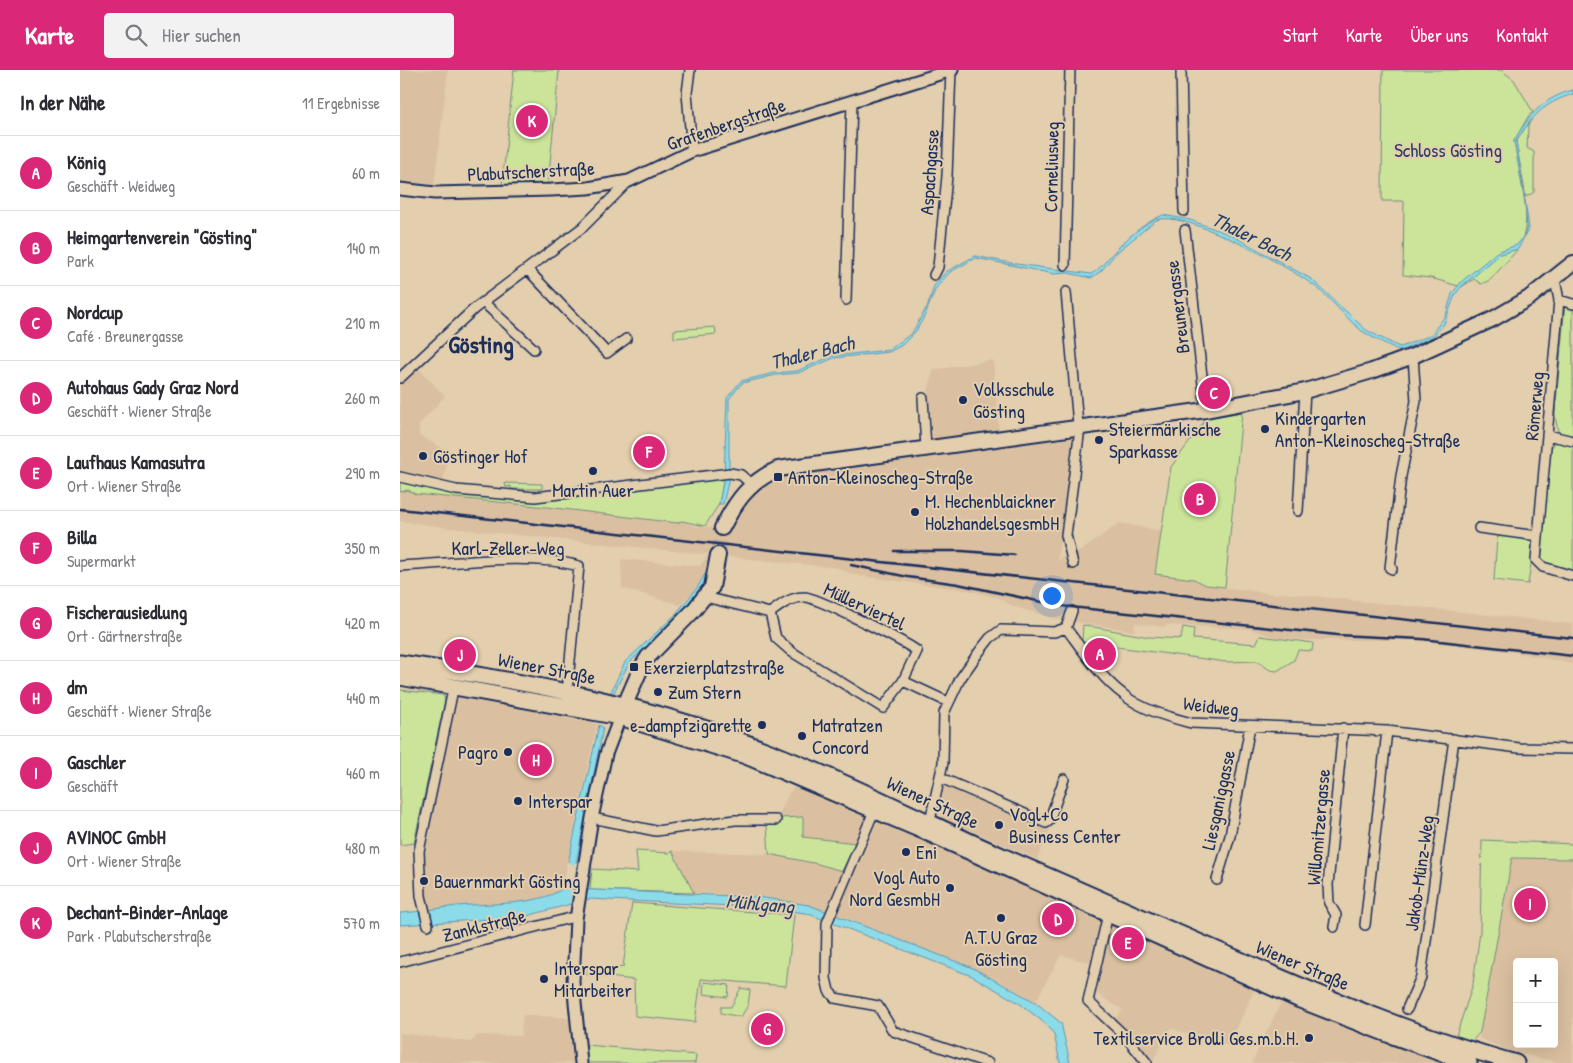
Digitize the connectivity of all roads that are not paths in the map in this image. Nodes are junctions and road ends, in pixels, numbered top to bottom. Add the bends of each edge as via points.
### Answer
1 (690, 70) edge
2 (951, 70) edge
3 (1070, 70) edge
4 (1181, 70) edge
5 (852, 101) junction
6 (692, 151) junction
7 (629, 181) junction
8 (400, 189) edge
9 (435, 193) junction
10 (400, 196) edge
11 (1184, 211) dead end
12 (1185, 230) dead end
13 (1573, 263) edge
14 (1066, 265) dead end
15 (527, 269) junction
16 (934, 275) dead end
17 (1555, 280) junction
18 (1066, 292) dead end
19 (846, 300) dead end
20 (1559, 300) junction
21 (483, 302) junction
22 (1573, 304) edge
23 (626, 339) dead end
24 (534, 349) dead end
25 (1412, 356) junction
26 (400, 378) edge
27 (1304, 391) junction
28 (923, 398) dead end
29 (1206, 410) junction
30 (1078, 428) junction
31 (1548, 435) junction
32 (1573, 441) edge
33 (926, 448) junction
34 (400, 477) edge
35 (748, 488) junction
36 (1298, 511) dead end
37 (722, 528) tunnel mouth
38 (1479, 528) dead end
39 (1538, 536) junction
40 (718, 554) tunnel mouth
41 (1073, 564) dead end
42 (400, 566) edge
43 (1392, 569) dead end
44 (1573, 576) edge
45 (705, 597) junction
46 (1072, 611) dead end
47 (770, 614) junction
48 (1066, 628) junction
49 (400, 663) edge
50 (400, 677) edge
51 (903, 681) junction
52 (454, 685) junction
53 (567, 692) junction
54 (948, 702) junction
55 (622, 711) junction
56 (1250, 726) junction
57 (1343, 728) junction
58 (1387, 731) junction
59 (1454, 739) junction
60 (1573, 749) edge
61 (941, 778) junction
62 (1064, 779) dead end
63 (874, 811) junction
64 (592, 818) junction
65 (776, 820) dead end
66 (928, 827) junction
67 (1216, 880) dead end
68 (1108, 914) junction
69 (576, 919) junction
70 (428, 925) dead end
71 (1365, 925) dead end
72 (1334, 927) dead end
73 (400, 962) edge
74 (1407, 1009) dead end
75 (581, 1063) edge
76 (988, 1063) edge
77 (1146, 1063) edge
78 (1469, 1063) edge
79 (1516, 1063) edge

1 - 6 street via 688,93
2 - 5 street, Grafenbergstraße
2 - 16 street, Aspachgasse via 947,176 938,267
3 - 14 street, Corneliusweg
4 - 11 street
5 - 6 street, Grafenbergstraße
5 - 19 street
6 - 7 street, Grafenbergstraße
7 - 9 street, Plabutscherstraße via 580,188
7 - 15 street, Grafenbergstraße via 583,227
8 - 9 street, Plabutscherstraße
9 - 10 street, Plabutscherstraße via 426,198
12 - 29 street, Breunergasse
13 - 17 main road
15 - 21 street, Grafenbergstraße
15 - 23 street via 607,354
17 - 20 street, Römerweg
17 - 25 main road via 1508,312
18 - 30 street
20 - 22 street
20 - 31 street, Römerweg
21 - 24 street
21 - 26 street, Grafenbergstraße
25 - 27 main road
25 - 43 street via 1416,401 1401,476
27 - 29 main road
27 - 36 street
28 - 33 street
29 - 30 main road
30 - 33 main road
30 - 41 street via 1066,535
31 - 32 street
31 - 39 street, Römerweg
33 - 35 main road via 778,469
34 - 35 street via 456,490 535,497 726,473 741,474
35 - 37 main road
38 - 39 street
39 - 44 street, Römerweg via 1536,560 1543,567
40 - 45 main road via 715,578
42 - 53 street, Karl-Zeller-Weg via 511,560 564,562 579,566
45 - 47 street
45 - 55 main road via 648,656
46 - 48 street
47 - 51 street, Müllerviertel via 776,638 792,652 883,708
47 - 51 street, Müllerviertel via 788,601 806,596 876,628 917,651
48 - 54 street via 1054,632 1001,630 979,652
48 - 56 street, Weidweg via 1099,671 1125,696 1159,714 1191,723
49 - 53 main road, Wiener Straße
50 - 52 main road, Wiener Straße
51 - 54 street
52 - 55 main road, Wiener Straße
52 - 70 street, Zanklstraße via 419,851 423,909
53 - 55 main road, Wiener Straße
54 - 61 street via 944,713
55 - 63 main road, Wiener Straße via 746,756
55 - 64 street via 606,754
55 - 66 main road, Wiener Straße via 748,743
56 - 57 street, Weidweg
56 - 67 street, Liesganiggasse via 1230,836
57 - 58 street, Weidweg
57 - 72 street, Willomitzergasse via 1328,885 1329,903 1336,915
58 - 59 street, Weidweg
58 - 71 street
59 - 60 street, Weidweg via 1519,748
59 - 74 street, Jakob-Münz-Weg via 1421,977
61 - 62 street via 1046,823
61 - 66 street
63 - 66 main road, Wiener Straße
63 - 76 street via 827,923 826,978 829,991 842,1000 878,1006 893,1031
64 - 65 street via 656,831 735,820
64 - 69 street
66 - 68 main road, Wiener Straße
66 - 79 main road, Wiener Straße via 1344,1004 1394,1024
68 - 77 street via 1087,1004 1126,1037
68 - 78 main road, Wiener Straße via 1331,1013
69 - 73 street, Zanklstraße
69 - 75 street via 573,982

